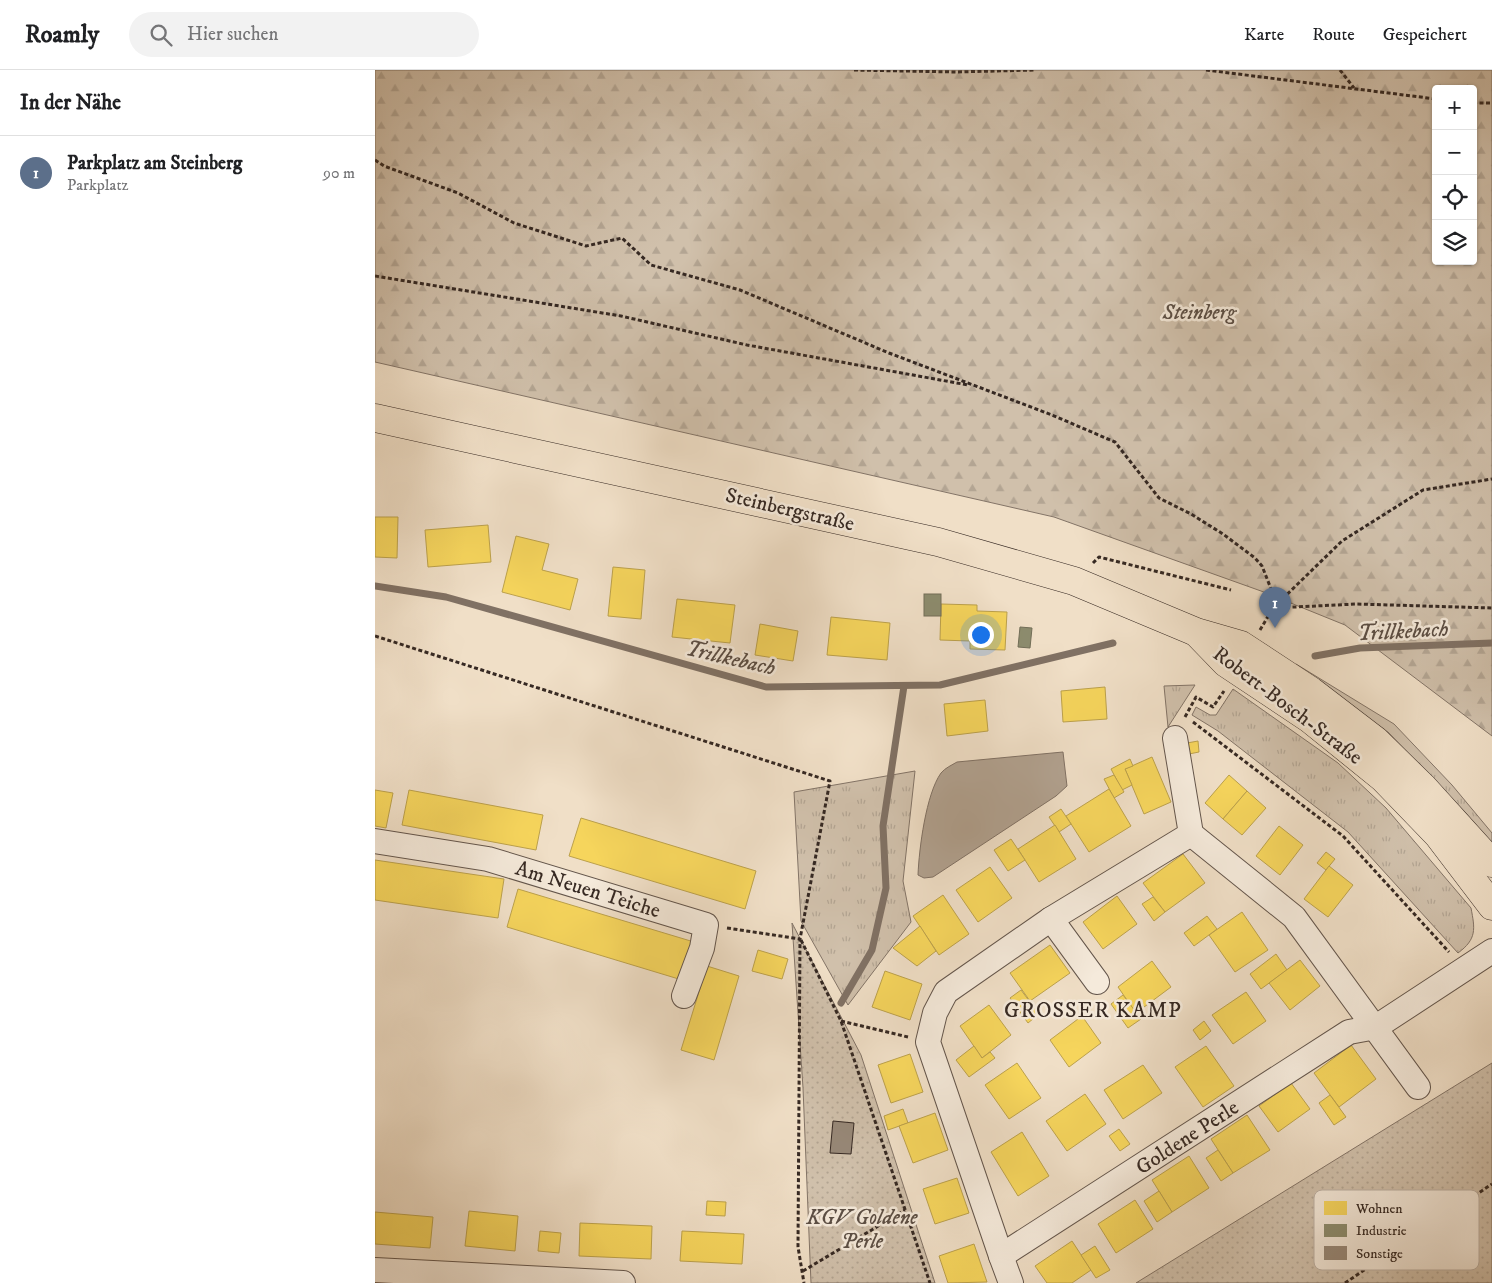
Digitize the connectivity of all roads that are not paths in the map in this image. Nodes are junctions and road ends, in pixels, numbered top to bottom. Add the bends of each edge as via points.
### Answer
1 (375, 418) edge
2 (1196, 632) junction
3 (1175, 738) dead end
4 (1191, 834) junction
5 (375, 841) edge
6 (1492, 863) edge
7 (1492, 906) edge
8 (1051, 919) junction
9 (1492, 951) edge
10 (1097, 982) dead end
11 (684, 996) dead end
12 (1376, 1026) junction
13 (1418, 1087) dead end
14 (1001, 1256) junction
15 (375, 1270) edge
16 (623, 1283) edge
17 (1011, 1283) edge

1 - 2 main road, Steinbergstraße via 938,542 1074,581
2 - 6 main road, Robert-Bosch-Straße via 1251,651 1375,740
2 - 7 main road, Robert-Bosch-Straße via 1226,663 1310,719 1383,778 1438,835
3 - 4 street
4 - 8 street
4 - 12 street via 1294,917
5 - 11 street, Am Neuen Teiche via 488,858 706,925 702,948
8 - 10 street
8 - 14 street via 946,992 935,1013 928,1042
9 - 12 street, Goldene Perle
12 - 13 street
12 - 14 street, Goldene Perle via 1349,1032
14 - 17 street
15 - 16 street

